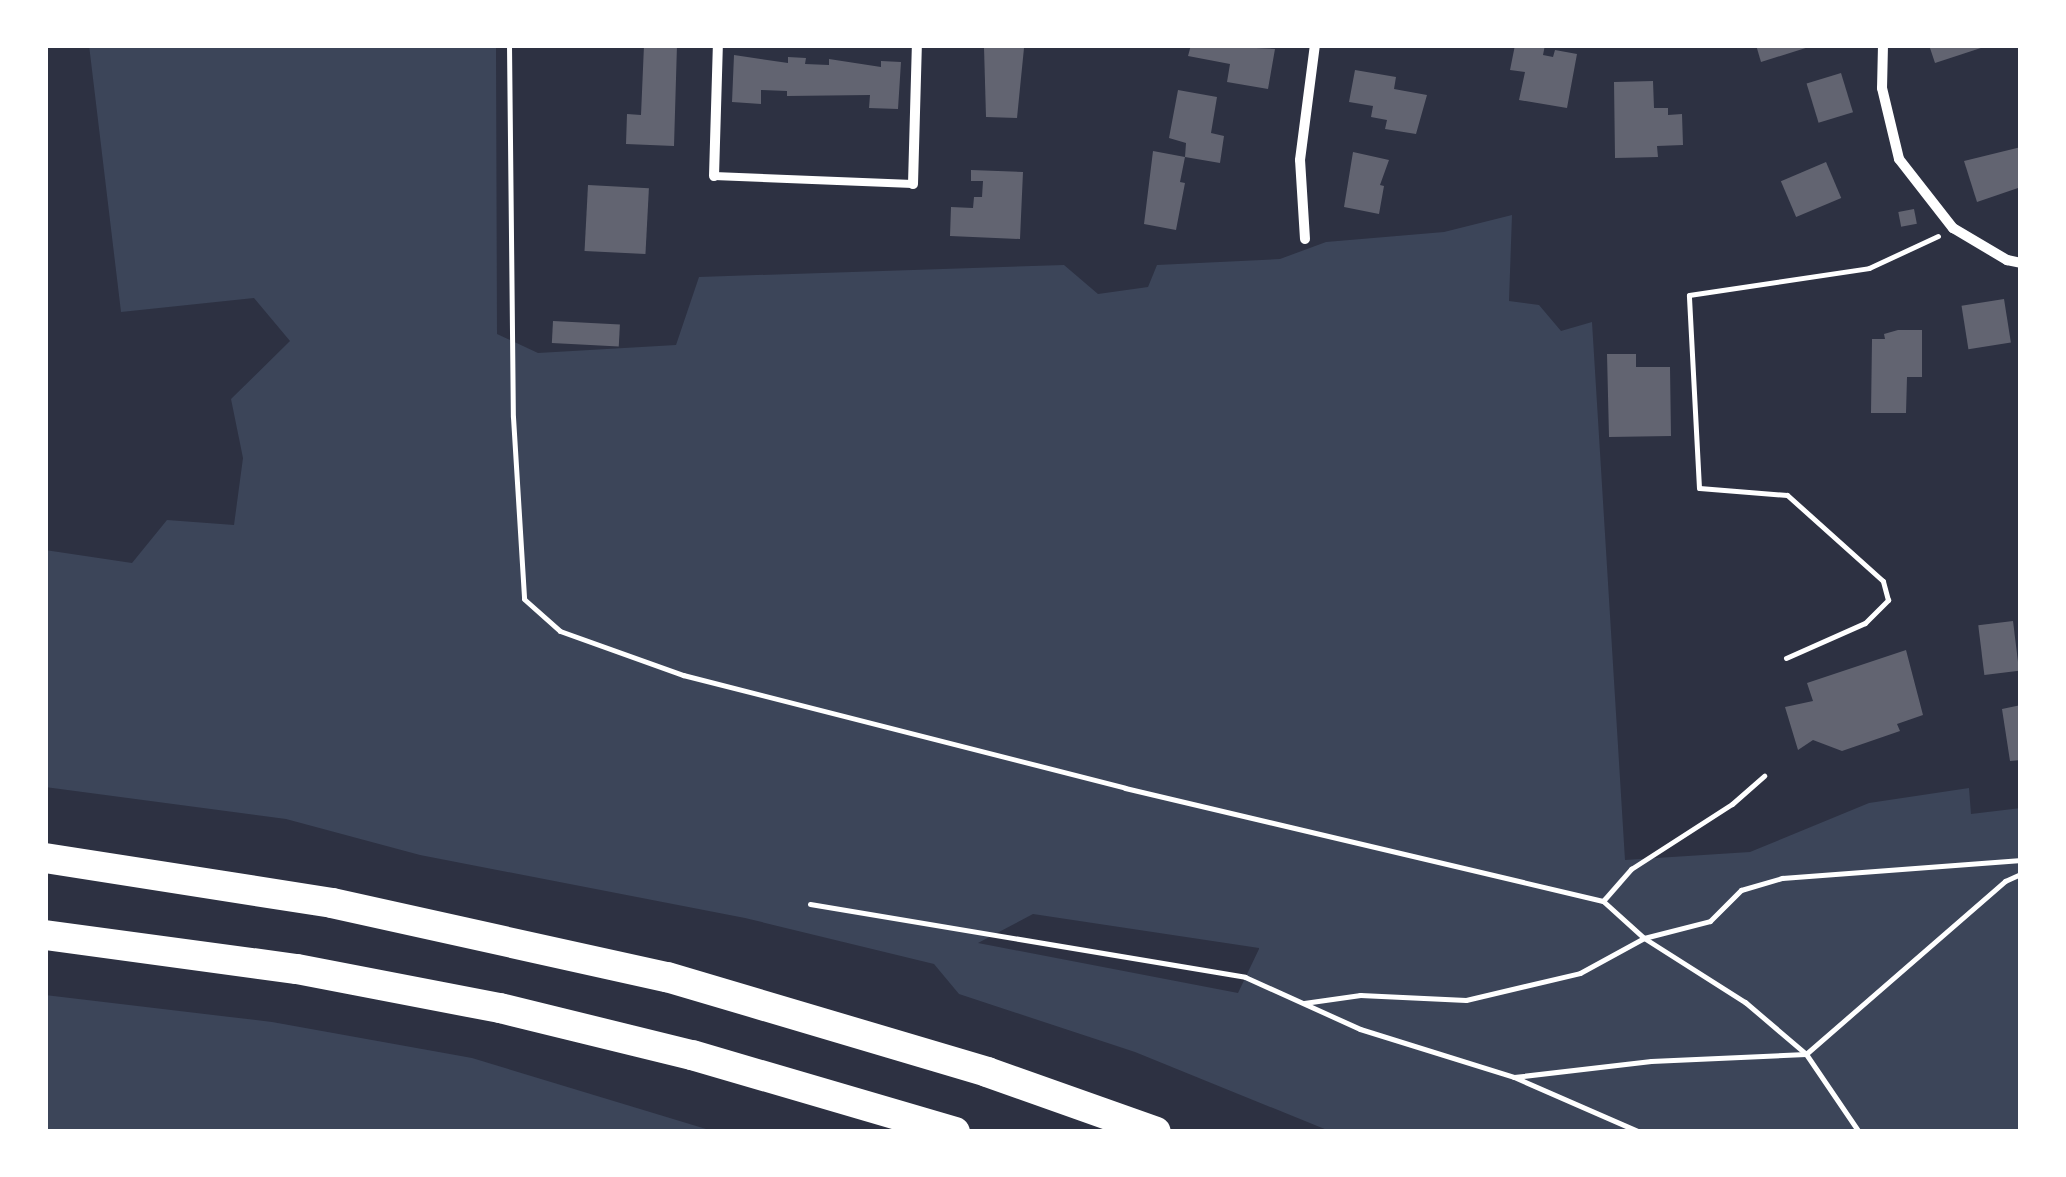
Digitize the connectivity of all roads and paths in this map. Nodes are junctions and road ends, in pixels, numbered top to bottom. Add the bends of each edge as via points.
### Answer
1 (509, 45) edge
2 (718, 45) edge
3 (917, 45) edge
4 (1315, 45) edge
5 (1883, 45) edge
6 (714, 176) joint
7 (913, 184) joint
8 (1953, 228) junction
9 (1305, 240) dead end
10 (2021, 263) edge
11 (1786, 658) dead end
12 (1764, 776) dead end
13 (45, 858) edge
14 (2021, 860) edge
15 (2021, 874) edge
16 (1604, 901) junction
17 (810, 904) dead end
18 (45, 934) edge
19 (1644, 938) junction
20 (1302, 1003) junction
21 (1806, 1054) junction
22 (1514, 1076) junction
23 (955, 1132) edge
24 (1156, 1132) edge
25 (1640, 1132) edge
26 (1859, 1132) edge

1 - 16 path via 512,417 524,599 560,631 740,690
2 - 6 street
3 - 7 street
4 - 9 street via 1300,160
5 - 8 street via 1882,88 1899,159
6 - 7 lane
8 - 10 street
8 - 11 path via 1869,268 1689,295 1698,488 1786,495 1883,582 1888,600 1866,623
12 - 16 path via 1631,869
13 - 24 highway via 332,903 667,977 987,1072
14 - 19 path via 1782,878 1741,890 1710,921
15 - 21 path
16 - 19 path
17 - 20 path via 1245,977
18 - 23 highway via 298,968 500,1008 692,1054
19 - 20 path via 1580,972 1466,1000 1360,995
19 - 21 path via 1745,1002
20 - 22 path via 1360,1029
21 - 22 path
21 - 26 path
22 - 25 path

